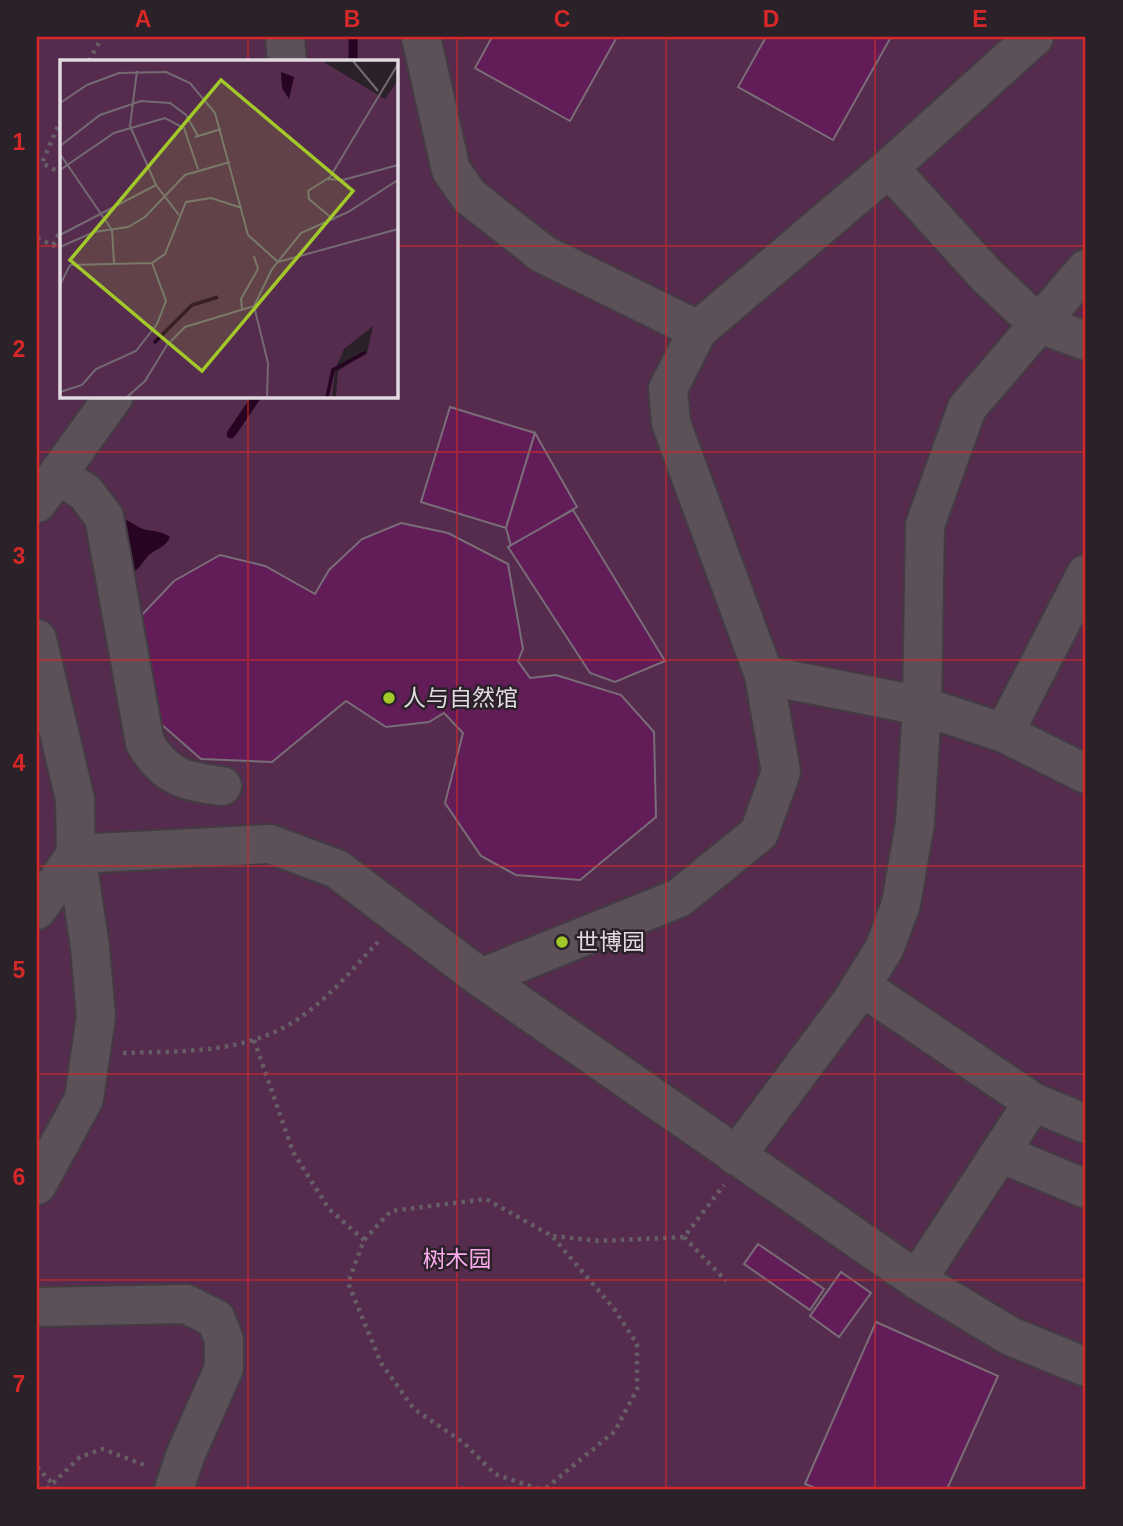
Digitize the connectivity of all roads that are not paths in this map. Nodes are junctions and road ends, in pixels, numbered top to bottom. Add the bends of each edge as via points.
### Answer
1 (285, 37) edge
2 (421, 37) edge
3 (1034, 37) edge
4 (286, 60) edge
5 (889, 167) junction
6 (1086, 269) edge
7 (1037, 323) junction
8 (698, 330) junction
9 (1086, 341) edge
10 (113, 397) edge
11 (47, 489) edge
12 (1086, 574) edge
13 (37, 639) edge
14 (764, 675) junction
15 (922, 706) junction
16 (1004, 733) junction
17 (1086, 774) edge
18 (222, 786) dead end
19 (76, 854) junction
20 (37, 910) edge
21 (481, 978) junction
22 (861, 986) junction
23 (1033, 1102) junction
24 (1086, 1124) edge
25 (1000, 1153) junction
26 (740, 1158) junction
27 (37, 1185) edge
28 (1086, 1189) edge
29 (917, 1280) junction
30 (37, 1307) edge
31 (1086, 1367) edge
32 (169, 1485) edge

1 - 4 lane
2 - 8 lane via 451,170 469,196 542,254
3 - 5 lane
5 - 7 lane via 987,276
5 - 8 lane
6 - 7 lane
7 - 9 lane
7 - 15 lane via 967,408 925,525
8 - 14 lane via 668,389 671,423
10 - 11 lane
11 - 18 lane via 85,492 104,517 145,743 157,763 183,781
12 - 16 lane
13 - 19 lane via 75,799
14 - 15 lane
14 - 21 lane via 781,772 759,833 680,898
15 - 16 lane
15 - 22 lane via 915,823 901,904 884,949
16 - 17 lane
19 - 20 lane
19 - 21 lane via 270,844 337,869
19 - 27 lane via 95,1002 91,1054 84,1099
21 - 26 lane
22 - 23 lane
22 - 26 lane
23 - 24 lane
23 - 25 lane
25 - 28 lane
25 - 29 lane
26 - 29 lane
29 - 31 lane via 1010,1336
30 - 32 lane via 186,1304 216,1319 224,1340 224,1368

